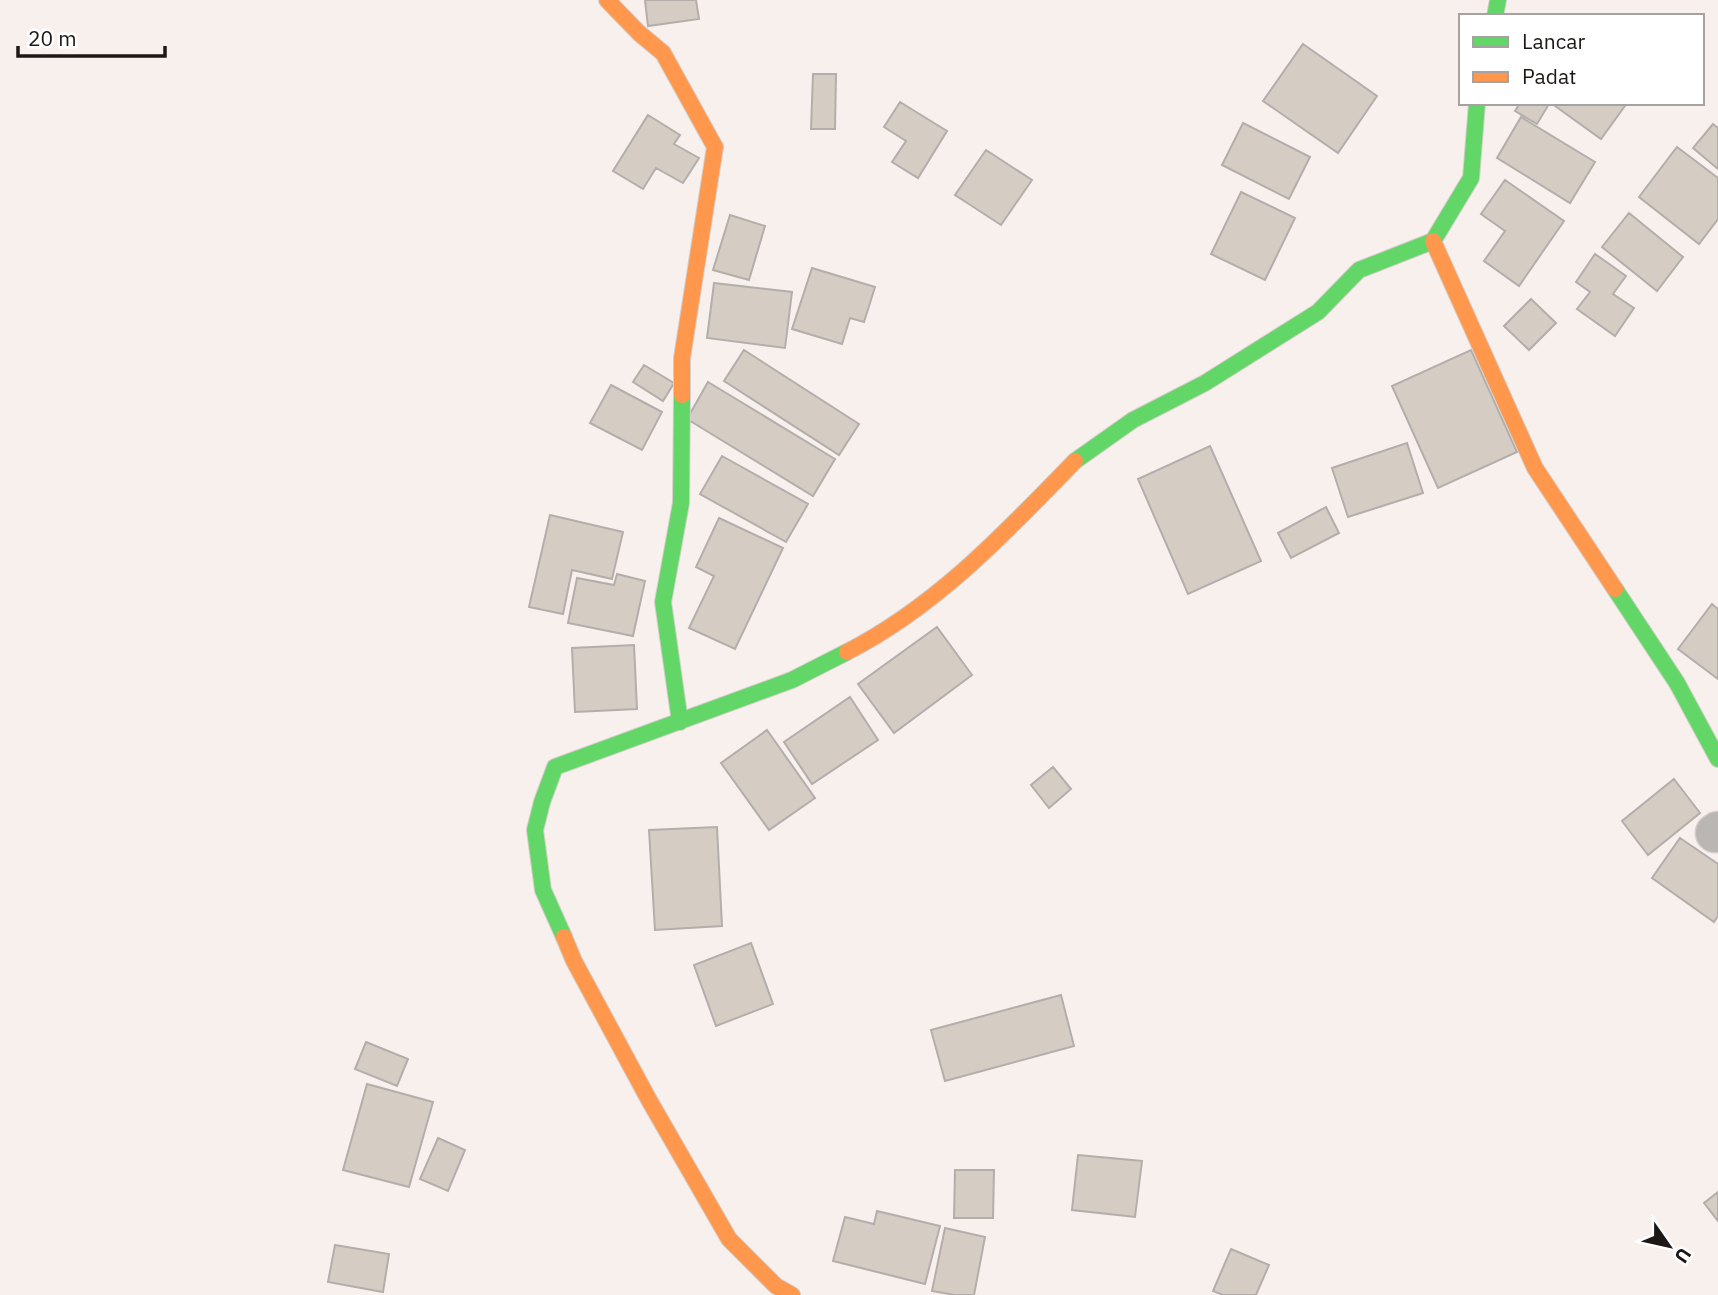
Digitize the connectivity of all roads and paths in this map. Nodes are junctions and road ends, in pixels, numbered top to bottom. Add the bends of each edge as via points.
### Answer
1 (607, 0) edge
2 (1477, 105) edge
3 (1433, 241) junction
4 (680, 722) junction
5 (1718, 759) edge
6 (792, 1295) edge

1 - 4 street via 663,53 715,147 682,358 681,503 663,602
2 - 3 street via 1471,178
3 - 4 street via 1359,270 1318,312 1082,454 991,547 944,588 874,638 792,680
3 - 5 street via 1535,468 1677,683
4 - 6 street via 555,767 535,831 543,890 574,961 729,1239 776,1286

